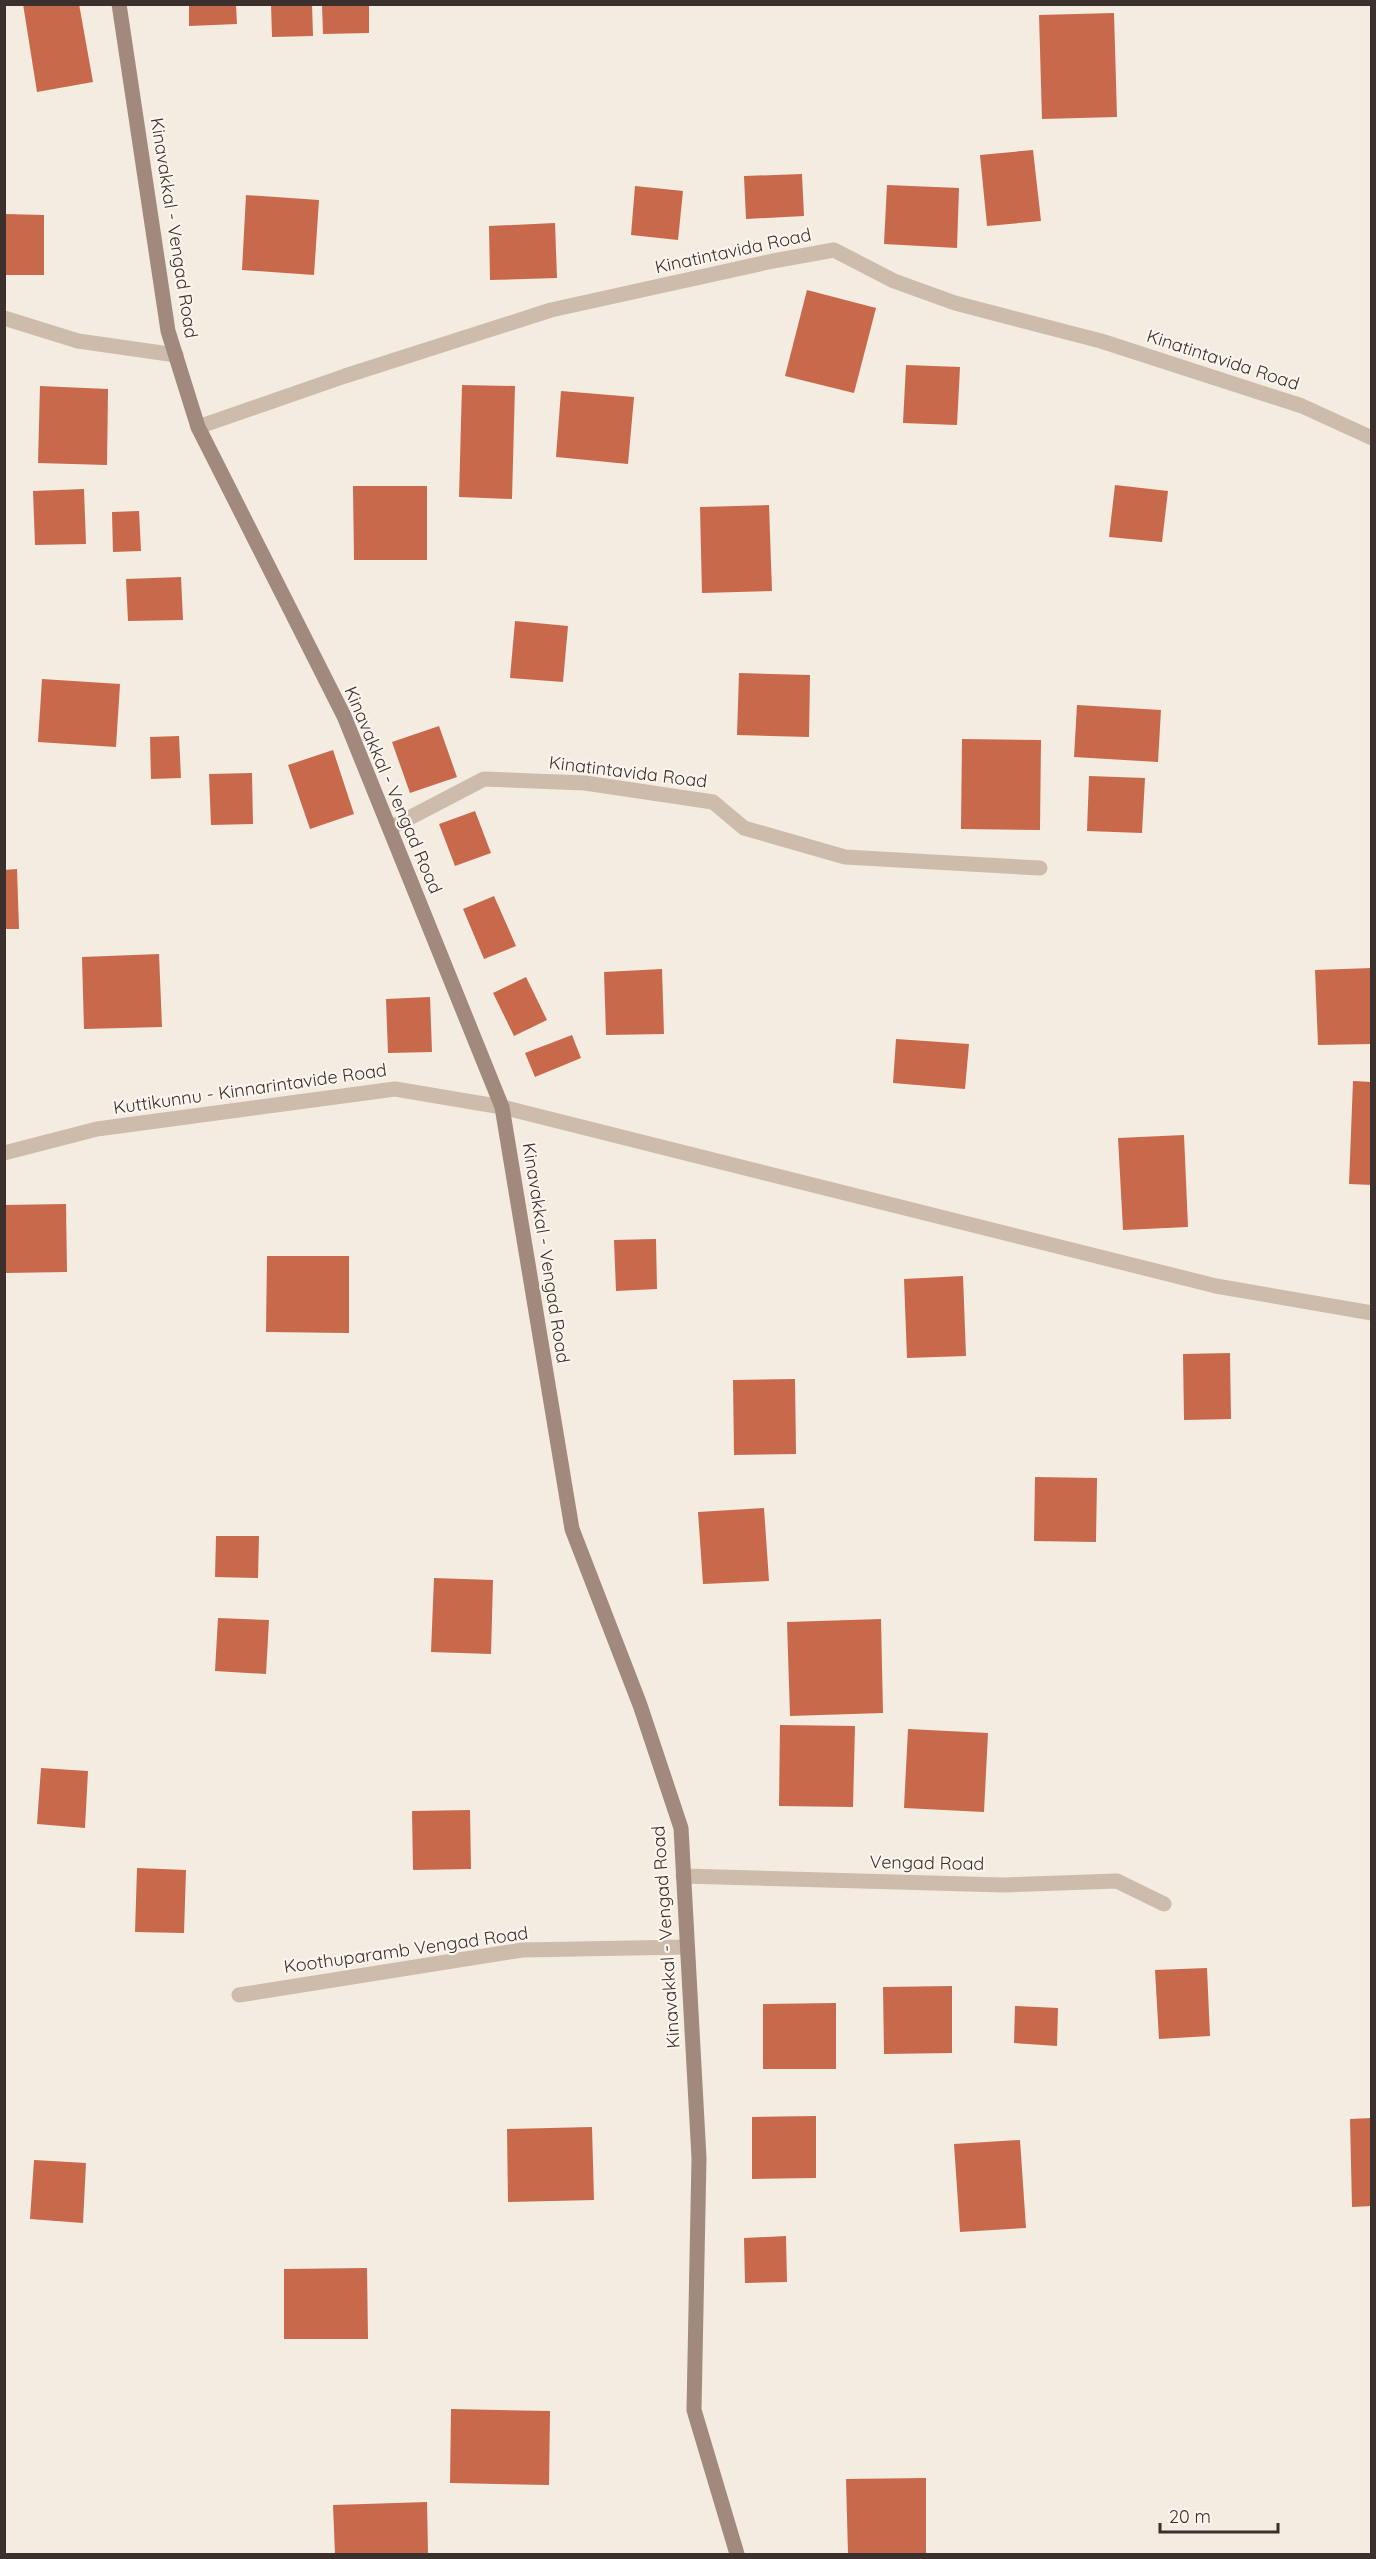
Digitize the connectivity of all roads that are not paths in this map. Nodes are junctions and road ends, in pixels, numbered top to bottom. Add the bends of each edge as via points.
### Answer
1 (119, 4) edge
2 (4, 318) edge
3 (176, 355) junction
4 (198, 426) junction
5 (1371, 438) edge
6 (390, 828) junction
7 (1040, 868) dead end
8 (502, 1107) junction
9 (4, 1153) edge
10 (1371, 1313) edge
11 (683, 1876) junction
12 (1164, 1904) dead end
13 (687, 1947) junction
14 (239, 1995) dead end
15 (737, 2554) edge

1 - 3 main road, Kinavakkal - Vengad Road via 168,331
2 - 3 street via 78,341
3 - 4 main road, Kinavakkal - Vengad Road
4 - 5 street, Kinatintavida Road via 551,310 834,250 894,281 955,303 1123,348 1302,406
4 - 6 main road, Kinavakkal - Vengad Road via 344,716
6 - 7 street, Kinatintavida Road via 484,779 585,783 712,802 744,828 845,857
6 - 8 main road, Kinavakkal - Vengad Road
8 - 9 street, Kuttikunnu - Kinnarintavide Road via 395,1089 98,1129
8 - 10 street, Kuttikunnu - Kinnarintavide Road via 1216,1286
8 - 11 main road, Kinavakkal - Vengad Road via 572,1529 640,1705 681,1828
11 - 12 street, Vengad Road via 1003,1884 1117,1881
11 - 13 main road, Kinavakkal - Vengad Road
13 - 14 street, Koothuparamb Vengad Road via 522,1950
13 - 15 main road, Kinavakkal - Vengad Road via 699,2158 694,2410

